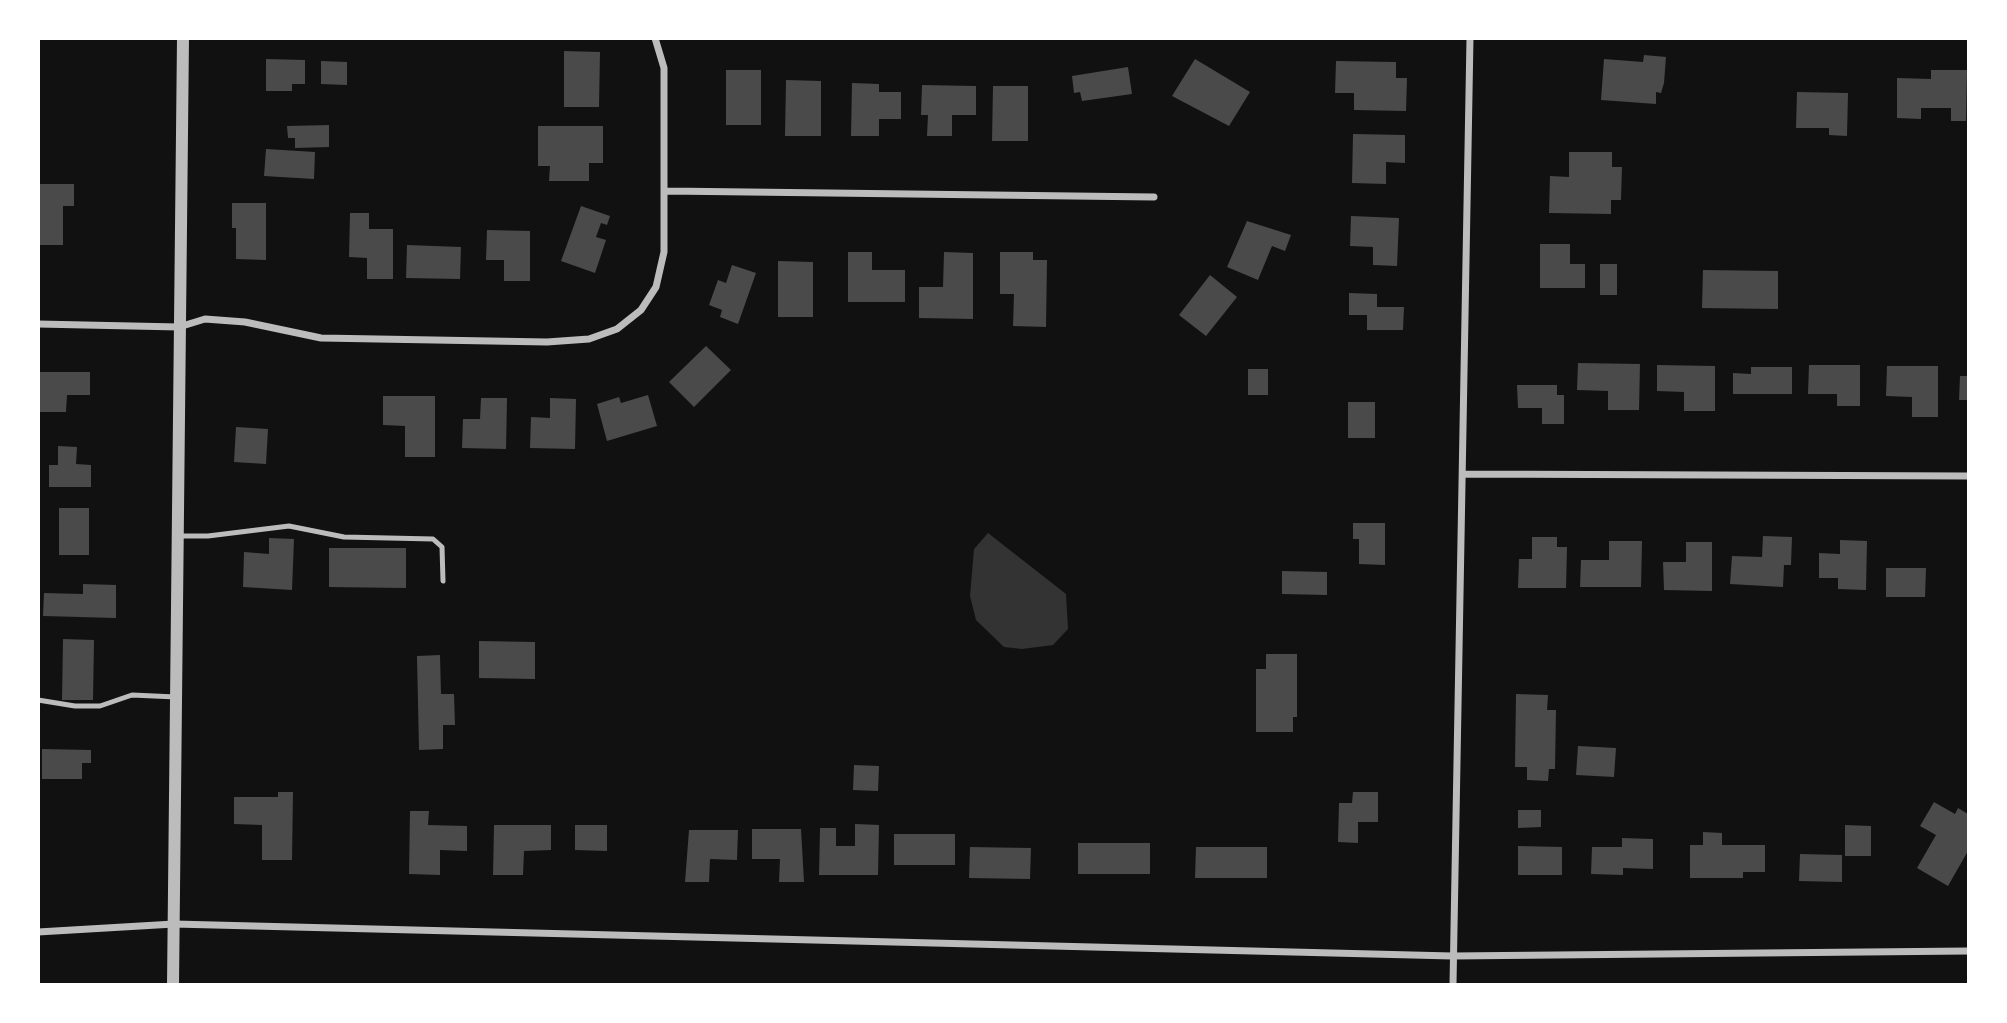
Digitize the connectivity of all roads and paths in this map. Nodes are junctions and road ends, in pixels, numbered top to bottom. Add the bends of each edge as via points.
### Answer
1 (183, 38) edge
2 (655, 38) edge
3 (1470, 38) edge
4 (667, 191) junction
5 (1154, 197) dead end
6 (38, 324) edge
7 (180, 327) junction
8 (1464, 474) junction
9 (1969, 476) edge
10 (178, 536) junction
11 (443, 581) dead end
12 (176, 696) junction
13 (38, 701) edge
14 (174, 924) junction
15 (38, 932) edge
16 (1969, 951) edge
17 (1452, 956) junction
18 (173, 985) edge
19 (1453, 985) edge

1 - 7 street
2 - 4 street via 664,68
3 - 8 street
4 - 5 street
4 - 7 street via 664,252 656,287 641,310 617,330 589,340 321,338 245,322 205,319
6 - 7 street
7 - 10 street
8 - 9 street
8 - 17 street
10 - 11 lane via 289,526 344,537 433,539 442,547
10 - 12 street
12 - 13 lane via 132,695 100,705 75,706
12 - 14 street
14 - 15 street
14 - 17 street
14 - 18 street
16 - 17 street
17 - 19 street

